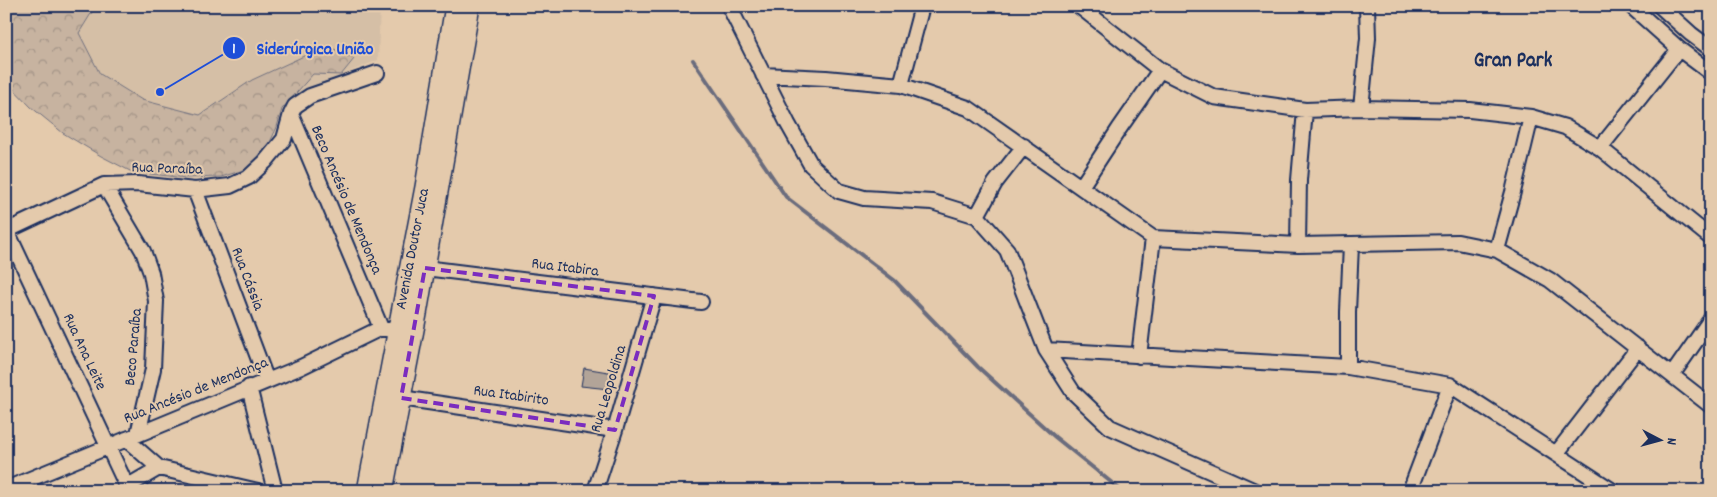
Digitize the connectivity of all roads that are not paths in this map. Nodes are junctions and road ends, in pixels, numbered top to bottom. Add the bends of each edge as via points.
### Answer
1 (455, 6) edge
2 (470, 6) edge
3 (729, 6) edge
4 (922, 6) edge
5 (1079, 6) edge
6 (1367, 6) edge
7 (1630, 6) edge
8 (1660, 6) edge
9 (1679, 49) junction
10 (1711, 49) edge
11 (1160, 70) junction
12 (377, 73) dead end
13 (1711, 73) edge
14 (764, 75) junction
15 (901, 85) junction
16 (1361, 108) junction
17 (1305, 110) junction
18 (291, 114) junction
19 (1531, 117) junction
20 (1024, 146) junction
21 (1600, 148) junction
22 (104, 185) junction
23 (1081, 187) junction
24 (195, 190) junction
25 (977, 216) junction
26 (7, 230) edge
27 (1153, 238) junction
28 (1711, 238) edge
29 (1298, 244) junction
30 (1351, 245) junction
31 (1497, 250) junction
32 (425, 268) junction
33 (654, 296) junction
34 (701, 302) dead end
35 (1711, 319) edge
36 (397, 331) junction
37 (1638, 348) junction
38 (1046, 350) junction
39 (1139, 356) junction
40 (1348, 368) junction
41 (1672, 375) junction
42 (266, 381) junction
43 (1450, 385) junction
44 (249, 388) junction
45 (401, 398) junction
46 (1711, 406) edge
47 (615, 430) junction
48 (132, 436) junction
49 (110, 446) junction
50 (1556, 454) junction
51 (160, 468) junction
52 (6, 489) edge
53 (128, 489) edge
54 (258, 491) edge
55 (275, 491) edge
56 (367, 491) edge
57 (383, 491) edge
58 (595, 491) edge
59 (1255, 491) edge
60 (1410, 491) edge
61 (1613, 491) edge

1 - 36 main road, Avenida Doutor Juca
2 - 32 main road, Avenida Doutor Juca
3 - 14 street
4 - 15 street
5 - 11 street
6 - 16 street via 1368,38
7 - 9 street
8 - 10 street
9 - 13 street
9 - 21 street
11 - 17 street via 1214,98
11 - 23 street
12 - 18 street via 310,96 295,106
14 - 15 street
14 - 25 street via 811,165 839,191 864,198 932,202
15 - 20 street via 968,108
16 - 17 street
16 - 19 street via 1470,110
17 - 29 street
18 - 24 street, Rua Paraíba via 284,139 249,177 230,186
18 - 36 street, Beco Ancésio de Mendonça
19 - 21 street via 1565,128
19 - 31 street
20 - 23 street
20 - 25 street via 995,184
21 - 28 street
22 - 24 street, Rua Paraíba via 138,184
22 - 26 street, Rua Paraíba
22 - 48 street, Beco Paraíba via 143,251 156,301 153,369
23 - 27 street
24 - 42 street, Rua Cássia
25 - 38 street via 1007,250
26 - 49 street, Rua Ana Leite
27 - 29 street
27 - 39 street
29 - 30 street
30 - 31 street via 1458,242
30 - 40 street
31 - 37 street via 1550,280
32 - 33 street, Rua Itabira
32 - 36 main road, Avenida Doutor Juca
33 - 34 street, Rua Itabira
33 - 47 street, Rua Leopoldina
35 - 41 street
36 - 42 street, Rua Ancésio de Mendonça
36 - 45 main road, Avenida Doutor Juca
36 - 56 main road, Avenida Doutor Juca
37 - 41 street
37 - 50 street
38 - 39 street
38 - 59 street via 1073,392 1110,427
39 - 40 street
40 - 43 street
41 - 46 street
42 - 44 street, Rua Ancésio de Mendonça
43 - 50 street
43 - 60 street
44 - 48 street, Rua Ancésio de Mendonça
44 - 55 street
45 - 47 street, Rua Itabirito
45 - 57 main road, Avenida Doutor Juca
47 - 58 street, Rua Leopoldina
48 - 49 street, Rua Ancésio de Mendonça
48 - 51 street
49 - 52 street, Rua Ancésio de Mendonça
49 - 53 street, Rua Ana Leite
50 - 61 street
51 - 53 street
51 - 54 street

